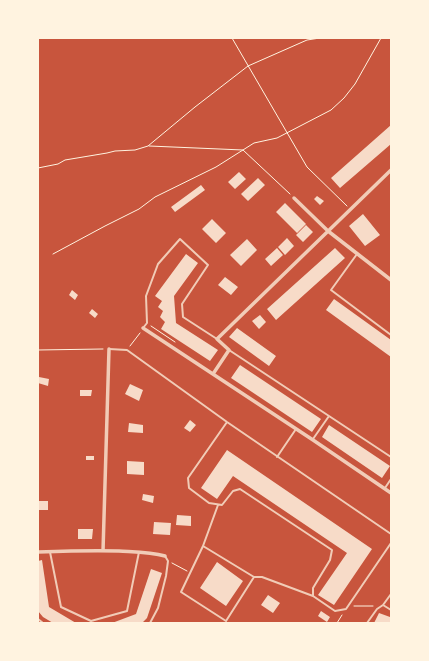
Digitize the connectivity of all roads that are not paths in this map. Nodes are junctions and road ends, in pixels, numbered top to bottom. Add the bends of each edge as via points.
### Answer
1 (391, 170) edge
2 (294, 198) road end
3 (328, 230) junction
4 (357, 254) junction
5 (391, 280) edge
6 (143, 328) joint
7 (391, 335) edge
8 (217, 339) junction
9 (110, 349) joint
10 (229, 350) junction
11 (213, 374) junction
12 (329, 416) junction
13 (226, 422) junction
14 (296, 429) junction
15 (313, 440) junction
16 (277, 457) junction
17 (391, 457) edge
18 (391, 479) edge
19 (385, 489) junction
20 (391, 493) edge
21 (218, 505) junction
22 (391, 534) edge
23 (391, 543) edge
24 (204, 546) junction
25 (103, 551) junction
26 (38, 552) edge
27 (50, 552) junction
28 (139, 552) junction
29 (165, 556) joint
30 (254, 577) junction
31 (391, 594) edge
32 (313, 596) junction
33 (383, 605) junction
34 (391, 610) edge
35 (38, 619) edge
36 (43, 623) edge
37 (150, 623) edge
38 (367, 623) edge

1 - 3 street
2 - 3 street
3 - 4 street
3 - 8 street
4 - 5 street
4 - 7 lane via 331,290
6 - 8 lane via 147,323 146,296 158,264 180,239 208,265 182,304 183,317
6 - 11 street
8 - 10 street
9 - 13 lane via 127,350
9 - 25 street
10 - 11 street
10 - 12 lane
11 - 14 street
12 - 15 lane
12 - 17 lane
13 - 16 lane
13 - 21 lane via 188,478 189,488 209,503
14 - 15 street
14 - 16 lane
15 - 19 street
16 - 22 lane
18 - 19 lane
19 - 20 street
21 - 24 lane
21 - 32 lane via 222,505 233,491 240,489 332,550 330,560 313,588
23 - 32 lane via 346,609 335,610
24 - 30 lane
24 - 30 lane via 181,592 226,621
25 - 27 street
25 - 28 street
26 - 27 street
27 - 28 lane via 61,607 91,621 127,611
28 - 29 street
29 - 37 lane via 168,561 166,576 158,608
30 - 32 lane via 262,577
31 - 33 lane
33 - 34 lane
33 - 38 lane
35 - 36 lane

